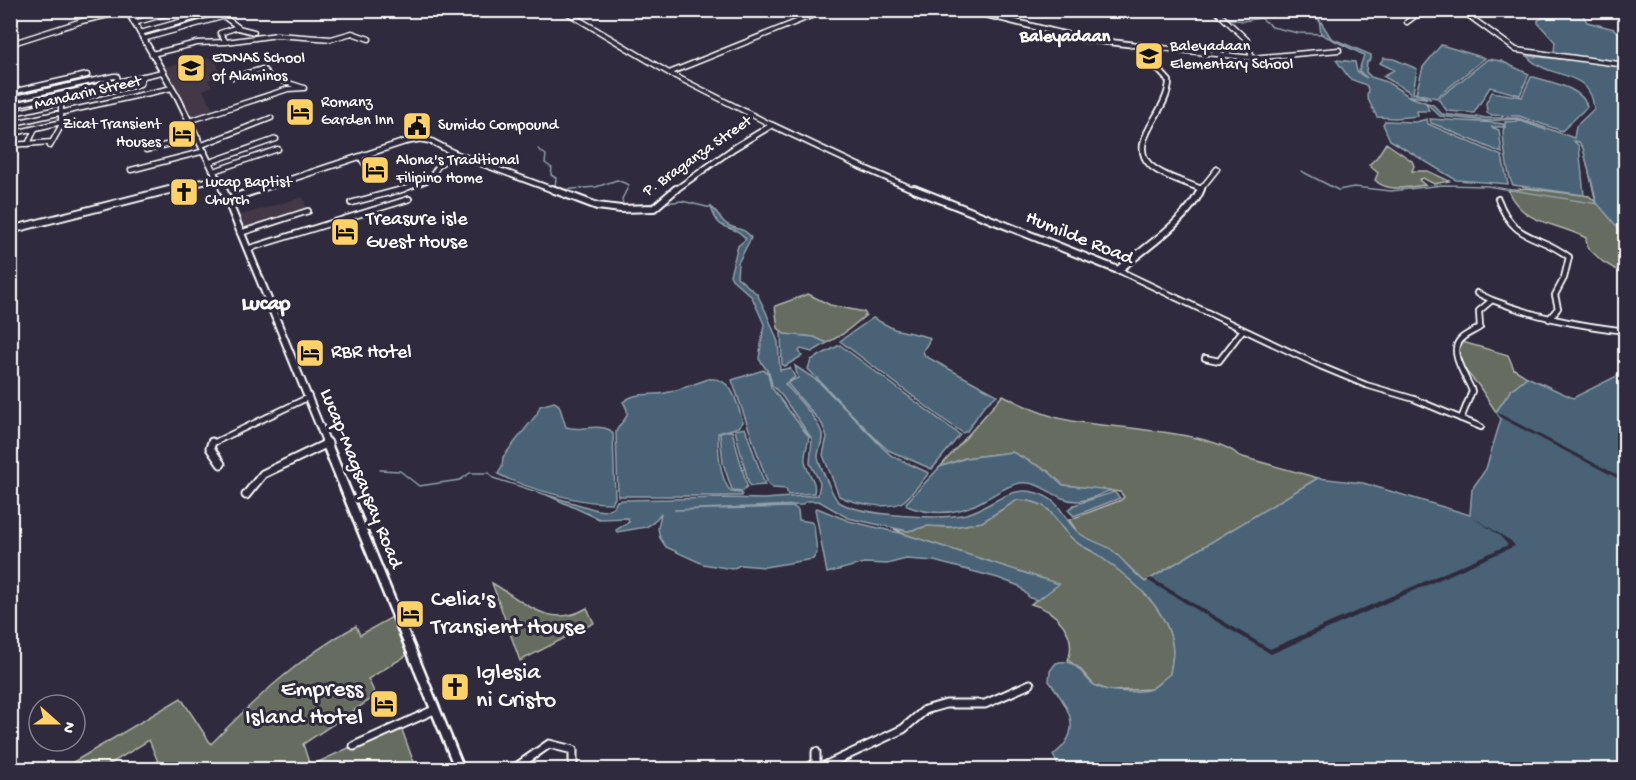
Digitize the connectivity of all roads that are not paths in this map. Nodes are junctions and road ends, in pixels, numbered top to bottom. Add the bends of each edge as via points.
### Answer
1 (180, 10) edge
2 (216, 10) edge
3 (562, 10) edge
4 (826, 10) edge
5 (968, 10) edge
6 (1215, 10) edge
7 (1423, 10) edge
8 (1461, 10) edge
9 (127, 11) edge
10 (197, 17) dead end
11 (222, 17) junction
12 (1407, 22) dead end
13 (134, 23) junction
14 (238, 28) junction
15 (254, 32) dead end
16 (142, 36) junction
17 (610, 38) joint
18 (369, 39) dead end
19 (226, 42) junction
20 (10, 44) edge
21 (1162, 48) junction
22 (1339, 51) dead end
23 (152, 54) junction
24 (1252, 58) junction
25 (1626, 65) edge
26 (162, 72) junction
27 (669, 73) junction
28 (87, 75) dead end
29 (143, 76) junction
30 (233, 77) dead end
31 (72, 78) junction
32 (118, 82) junction
33 (72, 85) junction
34 (172, 88) junction
35 (72, 92) junction
36 (15, 98) junction
37 (72, 99) junction
38 (61, 103) junction
39 (12, 106) edge
40 (62, 113) junction
41 (10, 114) edge
42 (271, 118) dead end
43 (189, 121) junction
44 (62, 122) junction
45 (10, 124) edge
46 (772, 125) junction
47 (35, 129) junction
48 (10, 134) edge
49 (198, 137) junction
50 (276, 139) dead end
51 (28, 144) junction
52 (10, 145) edge
53 (203, 148) junction
54 (278, 148) dead end
55 (146, 150) dead end
56 (455, 154) junction
57 (360, 157) junction
58 (210, 162) junction
59 (131, 170) dead end
60 (1217, 170) dead end
61 (214, 171) junction
62 (372, 175) dead end
63 (218, 178) junction
64 (1201, 189) junction
65 (409, 199) dead end
66 (1498, 199) dead end
67 (227, 200) junction
68 (351, 203) dead end
69 (308, 212) dead end
70 (10, 230) edge
71 (240, 234) junction
72 (247, 249) junction
73 (1118, 270) junction
74 (1477, 293) dead end
75 (1492, 300) junction
76 (1549, 320) junction
77 (1242, 331) junction
78 (1626, 331) edge
79 (1204, 358) dead end
80 (309, 397) junction
81 (1461, 419) junction
82 (1481, 427) dead end
83 (328, 443) junction
84 (221, 464) dead end
85 (246, 495) dead end
86 (1030, 684) dead end
87 (434, 710) junction
88 (354, 746) dead end
89 (816, 752) dead end
90 (460, 770) edge
91 (512, 770) edge
92 (573, 770) edge
93 (804, 770) edge
94 (816, 770) edge

1 - 13 street
2 - 11 street
3 - 17 street
4 - 27 street
5 - 21 street via 1083,39
6 - 24 street via 1247,40
7 - 12 street
8 - 25 street via 1516,50
9 - 13 street, Lucap-Magsaysay Road
9 - 20 street
10 - 16 street
11 - 14 street
11 - 16 street
13 - 16 street, Lucap-Magsaysay Road
14 - 15 street
14 - 19 street via 220,33
16 - 23 street, Lucap-Magsaysay Road
17 - 27 street, Humilde Road
18 - 19 street via 351,33 331,39 275,35
19 - 23 street via 194,43
21 - 24 street
21 - 64 street via 1156,67 1169,81 1169,91 1166,105 1144,136 1144,154 1154,168
22 - 24 street
23 - 26 street, Lucap-Magsaysay Road
26 - 29 street, Mandarin Street
26 - 34 street, Lucap-Magsaysay Road
27 - 46 street, Humilde Road
28 - 31 street
29 - 32 street, Mandarin Street
29 - 37 street via 140,84
30 - 43 street via 262,69 270,77 304,88 288,89
31 - 33 street
31 - 36 street via 16,91
32 - 33 street via 116,75
32 - 35 street, Mandarin Street
33 - 35 street
33 - 36 street
34 - 40 street, Mandarin Street
34 - 43 street, Lucap-Magsaysay Road
35 - 37 street
35 - 39 street, Mandarin Street
36 - 39 street
37 - 38 street
38 - 40 street
38 - 41 street
40 - 44 street
40 - 45 street, Mandarin Street
42 - 53 street
43 - 49 street, Lucap-Magsaysay Road
44 - 47 street
44 - 51 street via 51,144
46 - 56 street, P. Braganza Street via 650,209 603,207
46 - 73 street, Humilde Road via 872,172
47 - 48 street
47 - 51 street
49 - 53 street, Lucap-Magsaysay Road
49 - 55 street
50 - 58 street
51 - 52 street
53 - 58 street, Lucap-Magsaysay Road
53 - 59 street
54 - 61 street
56 - 57 street, P. Braganza Street via 424,138
56 - 68 street via 440,164 429,180
57 - 62 street
57 - 67 street, P. Braganza Street
58 - 61 street, Lucap-Magsaysay Road
60 - 64 street
61 - 63 street, Lucap-Magsaysay Road
63 - 67 street, Lucap-Magsaysay Road
63 - 70 street
64 - 73 street via 1193,205
65 - 72 street
66 - 76 street via 1514,230 1569,257 1555,296 1558,308
67 - 71 street, Lucap-Magsaysay Road
69 - 71 street
71 - 72 street, Lucap-Magsaysay Road
72 - 80 street, Lucap-Magsaysay Road
73 - 77 street, Humilde Road
74 - 75 street
75 - 76 street
75 - 81 street via 1479,311 1480,327 1459,340 1456,348 1462,373 1472,391
76 - 78 street
77 - 79 street via 1220,361
77 - 81 street, Humilde Road via 1346,377
80 - 83 street, Lucap-Magsaysay Road
80 - 84 street via 211,443 210,448
81 - 82 street, Humilde Road
83 - 85 street via 263,474
83 - 87 street, Lucap-Magsaysay Road
86 - 94 street via 990,703 934,706 903,729
87 - 88 street
87 - 90 street, Lucap-Magsaysay Road
89 - 93 street via 816,763
91 - 92 street via 549,744 573,750

